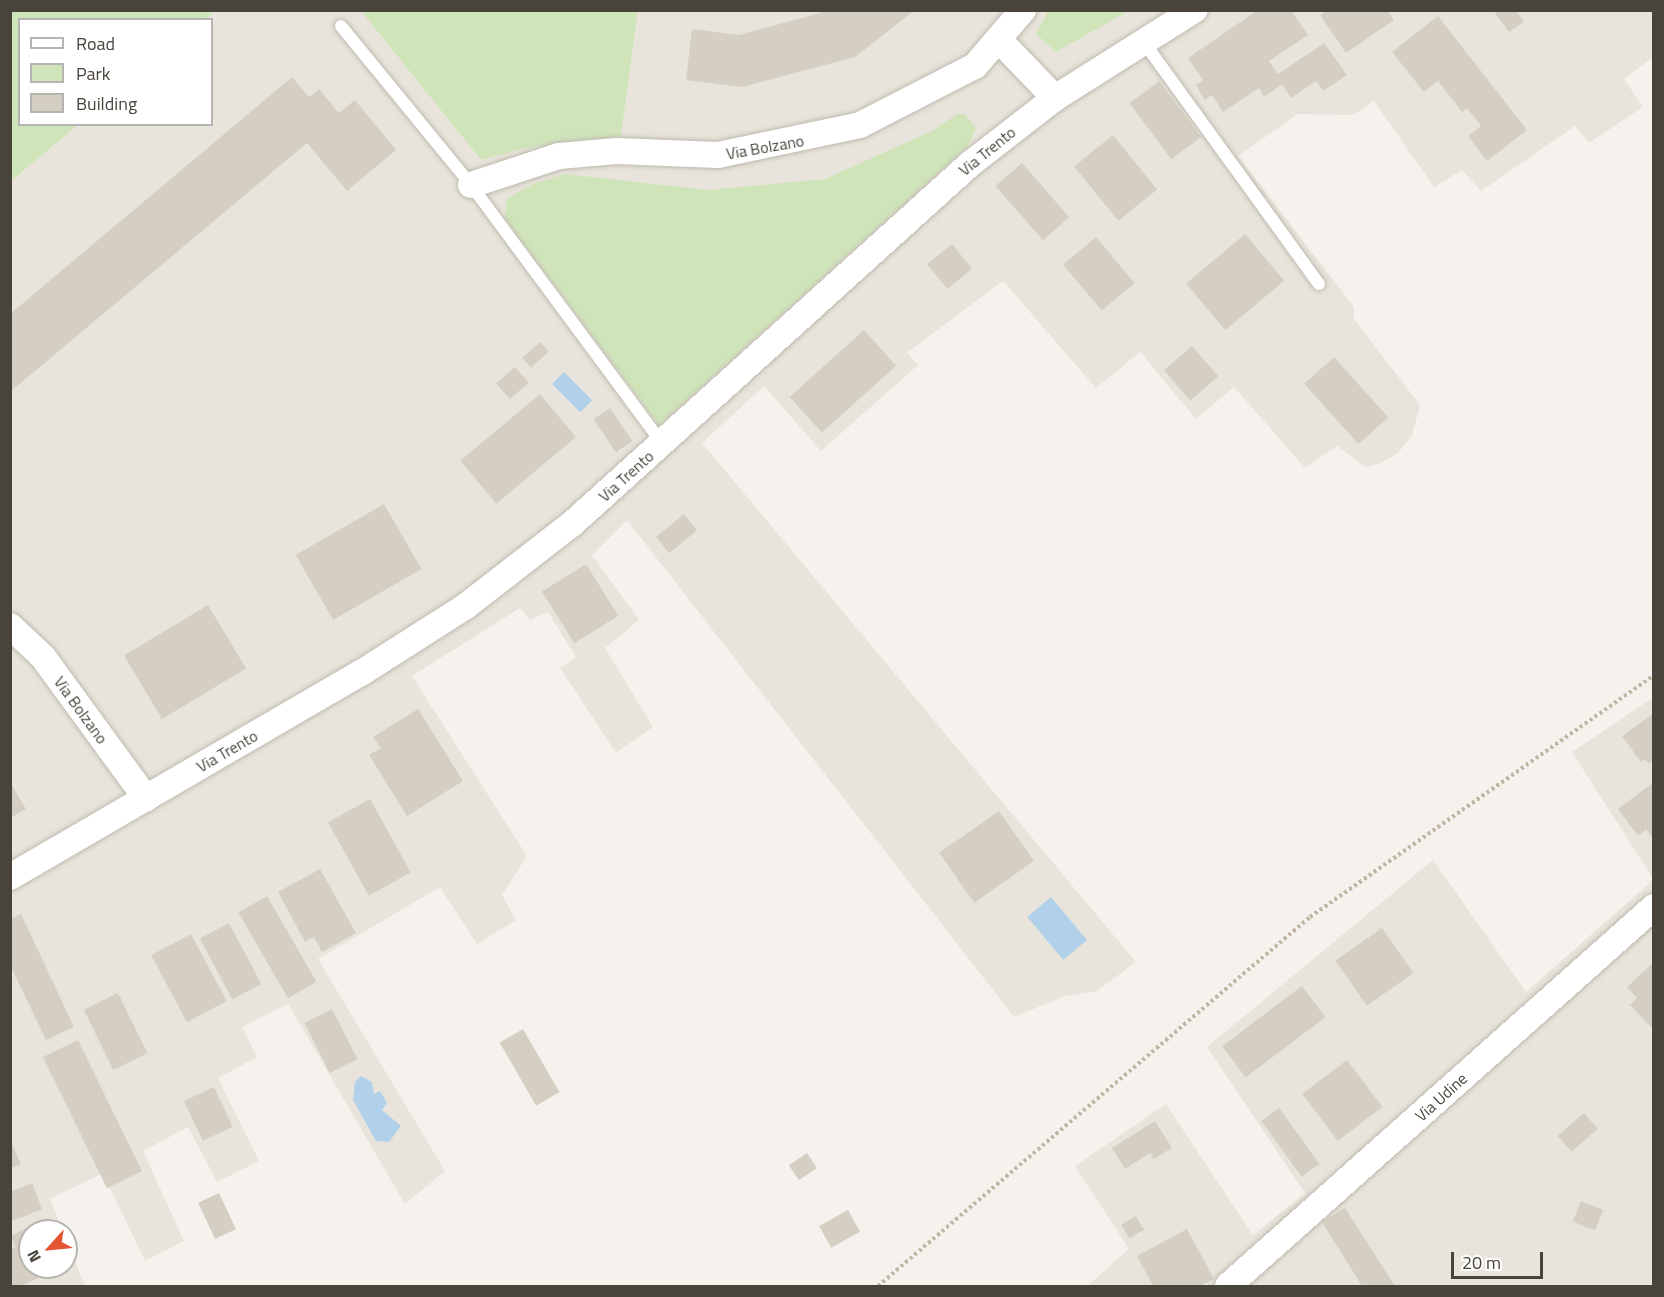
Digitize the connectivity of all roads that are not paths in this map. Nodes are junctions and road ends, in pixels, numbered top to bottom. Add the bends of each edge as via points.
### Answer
1 (1023, 10) edge
2 (1194, 10) edge
3 (341, 26) dead end
4 (1143, 41) junction
5 (1001, 42) junction
6 (1055, 98) junction
7 (471, 185) junction
8 (1319, 284) dead end
9 (662, 443) junction
10 (10, 626) edge
11 (146, 798) junction
12 (10, 877) edge
13 (1653, 907) edge
14 (1228, 1287) edge

1 - 5 street, Via Bolzano
2 - 4 street, Via Trento
3 - 7 lane
4 - 6 street, Via Trento
4 - 8 lane
5 - 6 street
5 - 7 street, Via Bolzano via 975,66 932,92 826,135 718,155 616,151 559,156
6 - 9 street, Via Trento via 914,211
7 - 9 lane
9 - 11 street, Via Trento via 573,523 466,606
10 - 11 street, Via Bolzano via 43,657
11 - 12 street, Via Trento
13 - 14 street, Via Udine

